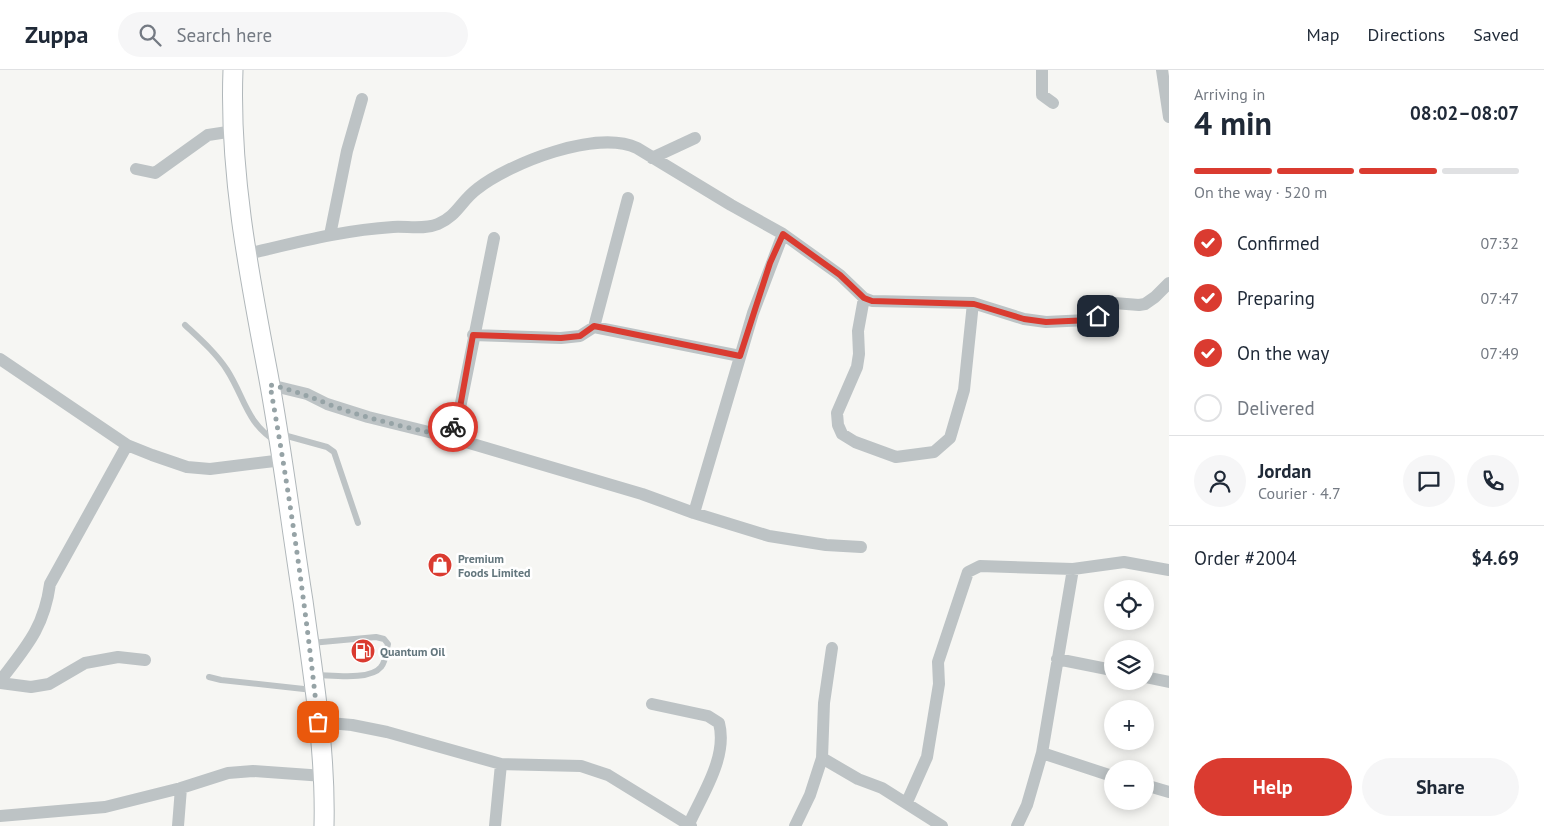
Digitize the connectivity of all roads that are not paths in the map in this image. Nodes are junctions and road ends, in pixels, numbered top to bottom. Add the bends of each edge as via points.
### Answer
1 (232, 70) edge
2 (1042, 70) edge
3 (1162, 70) edge
4 (362, 99) dead end
5 (1053, 103) dead end
6 (1169, 117) edge
7 (234, 131) junction
8 (695, 138) dead end
9 (652, 158) junction
10 (136, 168) dead end
11 (628, 198) dead end
12 (783, 234) junction
13 (330, 235) junction
14 (494, 238) dead end
15 (247, 254) junction
16 (1169, 283) edge
17 (864, 298) junction
18 (974, 304) junction
19 (185, 325) dead end
20 (594, 326) junction
21 (473, 335) junction
22 (740, 356) junction
23 (0, 359) edge
24 (270, 385) junction
25 (449, 437) junction
26 (127, 444) junction
27 (281, 446) junction
28 (694, 513) junction
29 (358, 523) dead end
30 (861, 547) dead end
31 (1073, 569) junction
32 (1169, 570) edge
33 (309, 643) junction
34 (832, 648) dead end
35 (1057, 659) junction
36 (145, 660) dead end
37 (1104, 668) edge
38 (209, 677) dead end
39 (1154, 679) edge
40 (0, 682) edge
41 (314, 682) junction
42 (1169, 682) edge
43 (652, 704) dead end
44 (318, 722) junction
45 (1042, 752) junction
46 (822, 758) junction
47 (501, 764) junction
48 (1104, 773) edge
49 (324, 776) junction
50 (181, 788) junction
51 (1154, 788) edge
52 (1169, 792) edge
53 (907, 802) junction
54 (0, 816) edge
55 (23, 821) edge
56 (690, 825) edge
57 (178, 826) edge
58 (324, 826) edge
59 (495, 826) edge
60 (795, 826) edge
61 (942, 826) edge
62 (1018, 826) edge

1 - 7 main road
2 - 5 street via 1042,95
3 - 6 street
4 - 13 street
7 - 10 street via 208,135 155,173
7 - 15 main road
8 - 9 street
9 - 12 street
9 - 13 street via 628,144 616,142 562,149 528,161 476,189 456,213 435,226 393,227
11 - 20 street
12 - 17 street via 840,275
12 - 22 street via 770,263
13 - 15 street
14 - 21 street
15 - 24 main road
16 - 18 street via 1145,304 1110,304 1091,320 1031,320
17 - 18 street via 895,303
17 - 18 street via 858,331 857,367 836,413 838,425 842,434 855,442 896,457 934,452 950,438 964,390
19 - 27 lane via 223,364 247,413 258,427
20 - 21 street via 580,336 561,338
20 - 22 street
21 - 25 street via 459,413
22 - 28 street
23 - 26 street
24 - 25 street via 307,394 368,417
24 - 27 main road
25 - 28 street via 642,494
26 - 27 street via 194,468 234,467
26 - 40 street via 50,584 39,629
27 - 29 lane via 327,447 334,452
27 - 33 main road
28 - 30 street via 769,536
31 - 32 street via 1124,562
31 - 35 street
31 - 53 street via 980,566 968,572 938,662 939,684 927,757
33 - 41 main road
33 - 41 lane via 376,637 388,644 385,662 380,669 358,676
34 - 46 street via 824,703
35 - 37 street
35 - 45 street
36 - 40 street via 118,657 99,660 70,670 49,684 31,687
38 - 41 lane
39 - 42 street
41 - 44 main road
43 - 56 street via 708,716 719,723 721,741 715,765
44 - 47 street via 387,732
44 - 49 main road
45 - 48 street
45 - 62 street
46 - 53 street
46 - 60 street via 810,795
47 - 56 street via 581,766 608,775
47 - 59 street
49 - 50 street via 228,772
49 - 58 main road
50 - 55 street via 106,807
50 - 57 street
51 - 52 street
53 - 61 street
54 - 55 street

